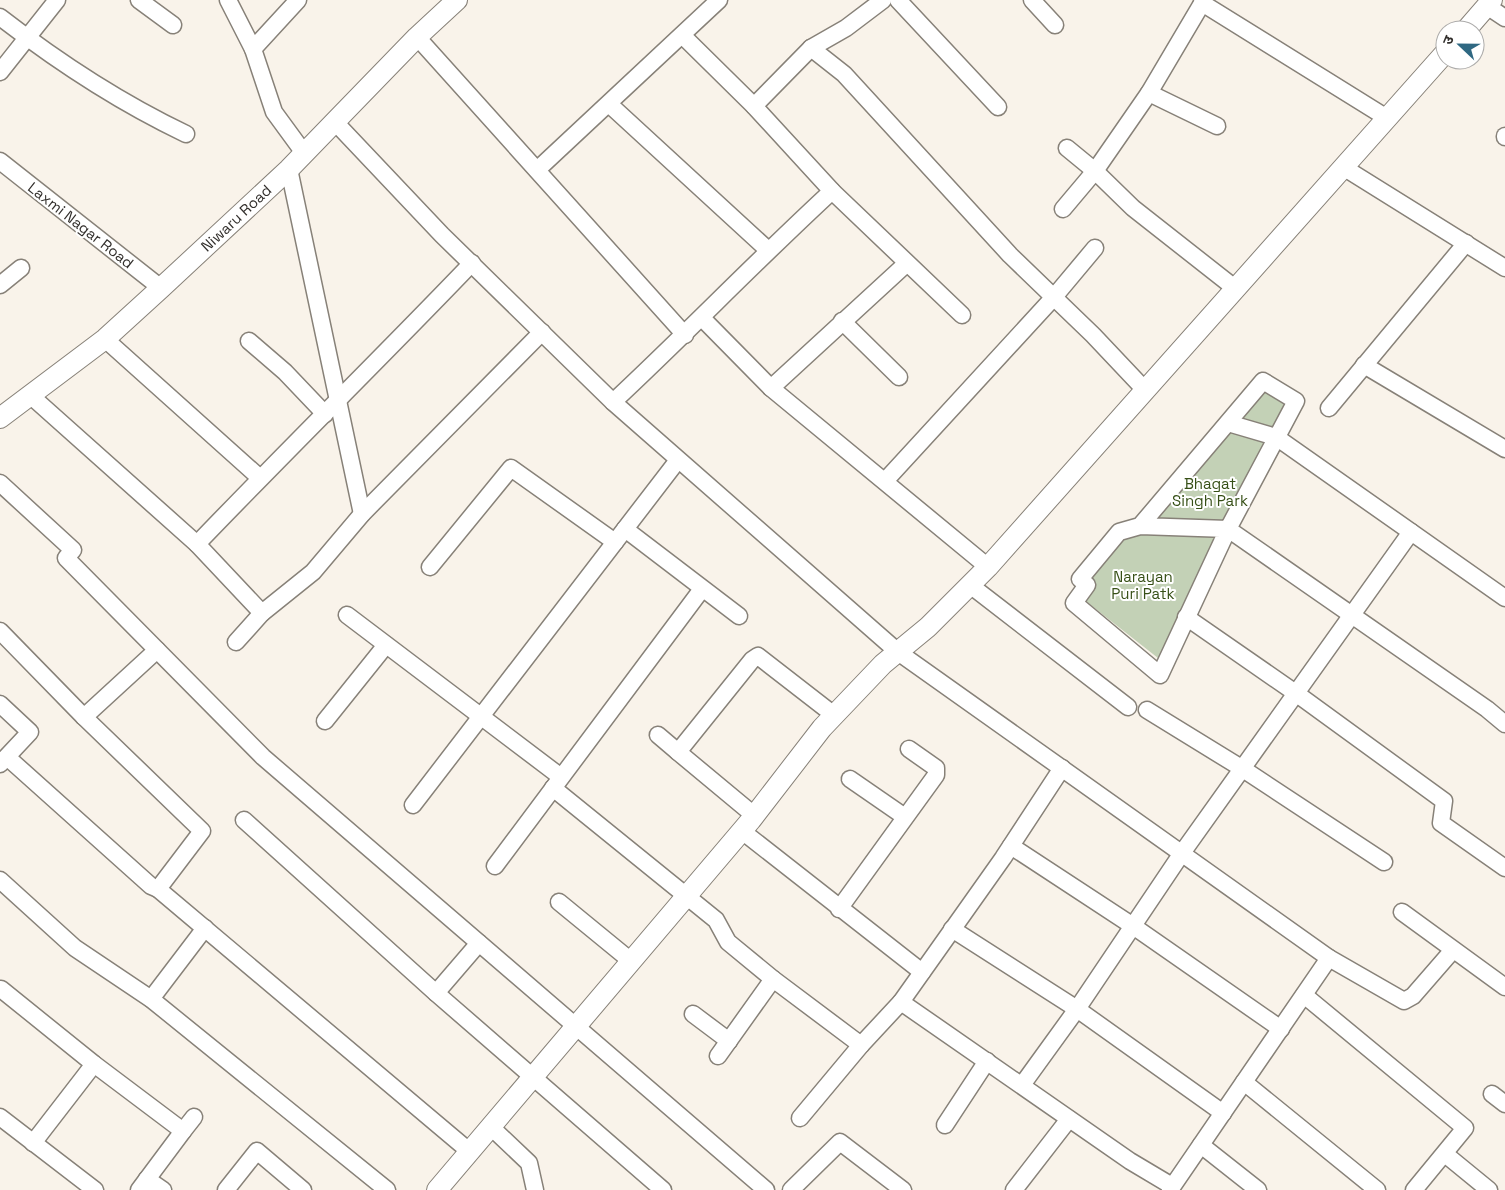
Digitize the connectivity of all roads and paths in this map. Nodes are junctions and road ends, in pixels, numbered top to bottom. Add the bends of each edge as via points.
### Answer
1 (57, 0) edge
2 (139, 0) edge
3 (228, 0) edge
4 (298, 0) edge
5 (457, 0) edge
6 (718, 0) edge
7 (883, 0) edge
8 (898, 0) edge
9 (1032, 0) edge
10 (1204, 2) edge
11 (1490, 3) edge
12 (0, 17) edge
13 (1505, 18) edge
14 (1475, 20) edge
15 (173, 25) dead end
16 (1055, 25) dead end
17 (683, 36) junction
18 (417, 37) junction
19 (27, 38) junction
20 (811, 48) junction
21 (253, 49) junction
22 (1435, 64) edge
23 (0, 72) edge
24 (1149, 93) junction
25 (609, 104) junction
26 (754, 106) junction
27 (998, 107) dead end
28 (1387, 118) junction
29 (335, 122) junction
30 (1217, 126) dead end
31 (186, 134) dead end
32 (1067, 148) dead end
33 (304, 153) junction
34 (0, 161) edge
35 (1343, 167) junction
36 (289, 169) junction
37 (537, 170) junction
38 (1095, 171) junction
39 (832, 191) junction
40 (1063, 209) dead end
41 (1466, 243) junction
42 (1095, 248) dead end
43 (768, 250) junction
44 (472, 264) junction
45 (906, 264) junction
46 (21, 268) dead end
47 (1505, 268) edge
48 (0, 285) edge
49 (161, 288) junction
50 (1236, 289) junction
51 (1054, 297) junction
52 (962, 315) dead end
53 (702, 318) junction
54 (842, 321) junction
55 (542, 332) junction
56 (685, 335) junction
57 (105, 339) junction
58 (249, 341) dead end
59 (1364, 364) junction
60 (899, 377) dead end
61 (771, 388) junction
62 (1145, 390) junction
63 (30, 395) junction
64 (339, 400) junction
65 (613, 402) junction
66 (1329, 408) dead end
67 (325, 414) junction
68 (0, 418) edge
69 (1228, 423) junction
70 (1276, 437) junction
71 (1505, 450) edge
72 (678, 460) junction
73 (260, 478) junction
74 (885, 481) junction
75 (0, 483) edge
76 (362, 514) junction
77 (1140, 526) junction
78 (1228, 529) junction
79 (1411, 532) junction
80 (620, 536) junction
81 (197, 544) junction
82 (430, 567) dead end
83 (988, 567) junction
84 (970, 585) junction
85 (702, 589) junction
86 (1505, 598) edge
87 (262, 613) junction
88 (1353, 615) junction
89 (347, 616) dead end
90 (739, 616) dead end
91 (1186, 617) junction
92 (0, 631) edge
93 (236, 642) dead end
94 (386, 645) junction
95 (157, 650) junction
96 (898, 652) junction
97 (1297, 694) junction
98 (0, 704) edge
99 (1128, 707) dead end
100 (1147, 710) dead end
101 (834, 715) junction
102 (481, 716) junction
103 (84, 717) junction
104 (325, 721) dead end
105 (1505, 724) edge
106 (658, 736) dead end
107 (909, 749) dead end
108 (678, 752) junction
109 (4, 761) edge
110 (1062, 768) junction
111 (1243, 769) junction
112 (850, 779) dead end
113 (557, 783) junction
114 (413, 805) dead end
115 (755, 816) junction
116 (905, 818) junction
117 (244, 820) dead end
118 (742, 831) junction
119 (1011, 846) junction
120 (1182, 853) junction
121 (1384, 862) dead end
122 (494, 866) dead end
123 (1505, 868) edge
124 (0, 880) edge
125 (158, 889) junction
126 (687, 895) junction
127 (559, 902) dead end
128 (839, 909) junction
129 (1402, 912) dead end
130 (1133, 926) junction
131 (205, 928) junction
132 (952, 929) junction
133 (479, 943) junction
134 (1453, 950) junction
135 (1329, 958) junction
136 (631, 961) junction
137 (922, 972) junction
138 (774, 979) junction
139 (1505, 987) edge
140 (1, 989) dead end
141 (436, 993) junction
142 (1304, 995) junction
143 (151, 998) junction
144 (901, 1002) junction
145 (1077, 1009) junction
146 (694, 1014) dead end
147 (576, 1026) junction
148 (1281, 1029) junction
149 (728, 1040) junction
150 (861, 1045) junction
151 (718, 1056) dead end
152 (987, 1061) junction
153 (94, 1064) junction
154 (533, 1076) junction
155 (1244, 1082) junction
156 (1022, 1085) junction
157 (1223, 1113) junction
158 (0, 1117) edge
159 (194, 1117) dead end
160 (800, 1118) dead end
161 (1069, 1119) junction
162 (490, 1126) junction
163 (945, 1126) dead end
164 (183, 1130) junction
165 (33, 1143) junction
166 (1201, 1145) junction
167 (469, 1151) junction
168 (1445, 1154) junction
169 (143, 1185) edge
170 (1171, 1188) edge
171 (95, 1190) edge
172 (163, 1190) edge
173 (226, 1190) edge
174 (303, 1190) edge
175 (388, 1190) edge
176 (436, 1190) edge
177 (535, 1190) edge
178 (663, 1190) edge
179 (766, 1190) edge
180 (791, 1190) edge
181 (903, 1190) edge
182 (1014, 1190) edge
183 (1258, 1190) edge
184 (1377, 1190) edge
185 (1414, 1190) edge
186 (1489, 1190) edge

1 - 19 street
2 - 15 street
3 - 21 street
4 - 21 street
5 - 18 street, Niwaru Road
6 - 17 street
7 - 20 street via 846,28
8 - 27 street
9 - 16 street
10 - 24 street
10 - 28 street
11 - 13 street
11 - 14 street
12 - 19 street
17 - 25 street
17 - 26 street
18 - 29 street, Niwaru Road
18 - 37 street
19 - 23 street
19 - 31 street via 137,111
20 - 26 street
20 - 51 street via 844,74 1010,255
21 - 33 street via 274,112
22 - 28 street
24 - 30 street
24 - 38 street
25 - 37 street
25 - 43 street
26 - 39 street
28 - 35 street
29 - 33 street, Niwaru Road
29 - 44 street
32 - 38 street
33 - 36 street, Niwaru Road
34 - 49 street, Laxmi Nagar Road
35 - 41 street
35 - 50 street
36 - 49 street, Niwaru Road
36 - 64 street
37 - 56 street
38 - 40 street
38 - 50 street via 1132,208
39 - 43 street
39 - 45 street
41 - 47 street
41 - 59 street
42 - 51 street
43 - 53 street
44 - 55 street
44 - 64 street
45 - 52 street
45 - 54 street
46 - 48 street
49 - 57 street, Niwaru Road
50 - 62 street
51 - 62 street
51 - 74 street
53 - 56 street
53 - 61 street
54 - 60 street
54 - 61 street
55 - 65 street
55 - 76 street
56 - 65 street
57 - 63 street, Niwaru Road
57 - 73 street
58 - 67 street
59 - 66 street
59 - 71 street
61 - 74 street
62 - 83 street
63 - 68 street, Niwaru Road
63 - 81 street
64 - 67 street
64 - 76 street
65 - 72 street
67 - 73 street
69 - 70 street
69 - 70 street via 1263,381 1296,401
69 - 77 street
70 - 78 street
70 - 79 street
72 - 80 street
72 - 96 street
73 - 81 street
74 - 83 street
75 - 95 street via 73,550 66,558
76 - 87 street via 313,572
77 - 78 street
77 - 91 street via 1119,532 1080,579 1087,585 1074,603 1160,675
78 - 88 street
78 - 91 street
79 - 86 street
79 - 88 street
80 - 82 street via 511,468
80 - 85 street
80 - 102 street
81 - 87 street
83 - 84 street
84 - 96 street
84 - 99 street
85 - 90 street
85 - 113 street
87 - 93 street
88 - 97 street
88 - 105 street
89 - 94 street
91 - 97 street
92 - 103 street
94 - 102 street
94 - 104 street
95 - 103 street
95 - 133 street via 263,756
96 - 101 street via 882,664
96 - 110 street
97 - 111 street
97 - 123 street via 1444,801 1441,823
98 - 109 street via 30,732
100 - 111 street
101 - 108 street via 758,656
101 - 115 street
102 - 113 street
102 - 114 street
103 - 125 street via 202,831
106 - 108 street
107 - 116 street via 937,771
108 - 115 street
109 - 125 street
110 - 119 street
110 - 120 street
111 - 120 street
111 - 121 street
112 - 116 street
113 - 122 street
113 - 126 street
115 - 118 street
116 - 128 street
117 - 141 street
118 - 126 street
118 - 128 street
119 - 130 street
119 - 132 street
120 - 130 street
120 - 135 street
124 - 143 street via 75,948
125 - 131 street
126 - 136 street
126 - 138 street via 716,920 728,942
127 - 136 street
128 - 137 street
129 - 134 street
130 - 145 street
130 - 148 street
131 - 143 street
131 - 167 street
132 - 137 street
132 - 145 street
133 - 141 street
133 - 147 street
134 - 135 street via 1413,996 1404,1001
134 - 139 street
135 - 142 street
136 - 147 street
137 - 144 street
138 - 149 street
138 - 150 street
140 - 153 street
141 - 154 street
142 - 148 street
142 - 168 street via 1465,1128
143 - 175 street
144 - 150 street
144 - 152 street
145 - 156 street
145 - 157 street
146 - 149 street
147 - 154 street
147 - 179 street
148 - 155 street
149 - 151 street
150 - 160 street
152 - 156 street
152 - 163 street
153 - 164 street
153 - 165 street
154 - 162 street
154 - 178 street
155 - 157 street
155 - 184 street
156 - 161 street
157 - 166 street
158 - 165 street
159 - 164 street
161 - 170 street
161 - 182 street
162 - 167 street
162 - 177 street via 529,1163
164 - 169 street
165 - 171 street
166 - 170 street
166 - 183 street
167 - 176 street
168 - 185 street
168 - 186 street
169 - 172 street
173 - 174 street via 257,1151
180 - 181 street via 840,1142

